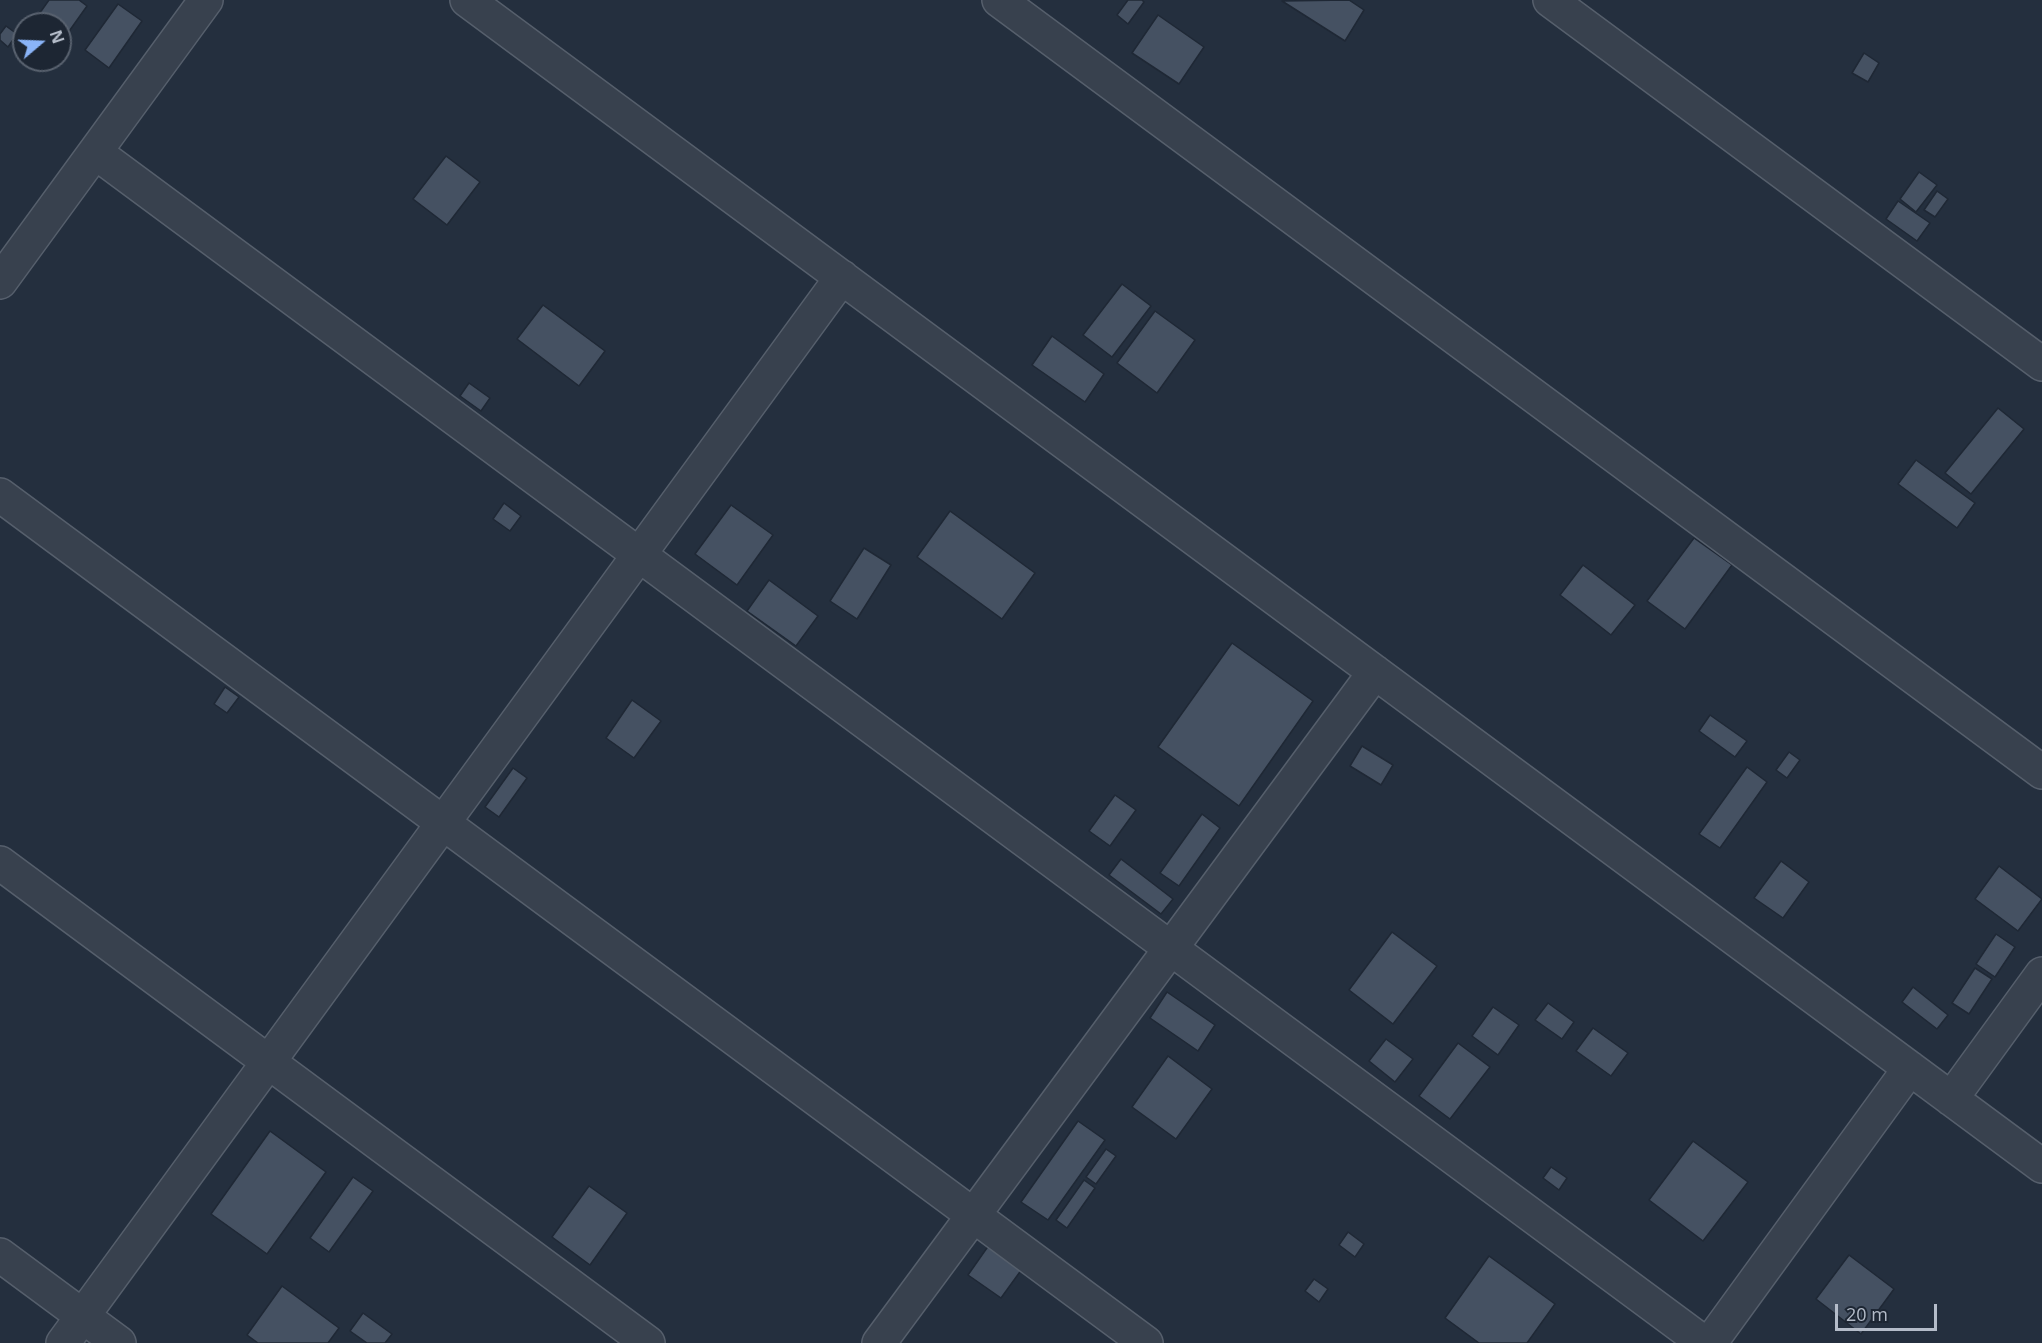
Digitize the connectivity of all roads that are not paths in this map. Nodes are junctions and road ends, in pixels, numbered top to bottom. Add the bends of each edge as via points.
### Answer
1 (206, 0) edge
2 (467, 0) edge
3 (999, 0) edge
4 (1550, 0) edge
5 (95, 152) junction
6 (842, 277) junction
7 (0, 282) edge
8 (2042, 364) edge
9 (0, 495) edge
10 (639, 555) junction
11 (1375, 672) junction
12 (2042, 772) edge
13 (443, 823) junction
14 (0, 863) edge
15 (1171, 948) junction
16 (2042, 974) edge
17 (268, 1062) junction
18 (1910, 1068) junction
19 (1951, 1099) junction
20 (2042, 1166) edge
21 (973, 1215) junction
22 (0, 1255) edge
23 (82, 1316) junction
24 (63, 1343) edge
25 (119, 1343) edge
26 (648, 1343) edge
27 (879, 1343) edge
28 (1146, 1343) edge
29 (1704, 1343) edge
30 (1710, 1343) edge

1 - 5 street
2 - 6 street
3 - 12 street
4 - 8 street
5 - 7 street
5 - 10 street
6 - 10 street
6 - 11 street
9 - 13 street
10 - 13 street
10 - 15 street
11 - 15 street
11 - 18 street
13 - 17 street
13 - 21 street
14 - 17 street
15 - 21 street
15 - 29 street
16 - 19 street
17 - 23 street
17 - 26 street
18 - 19 street
18 - 30 street
19 - 20 street
21 - 27 street
21 - 28 street
22 - 23 street
23 - 24 street
23 - 25 street

